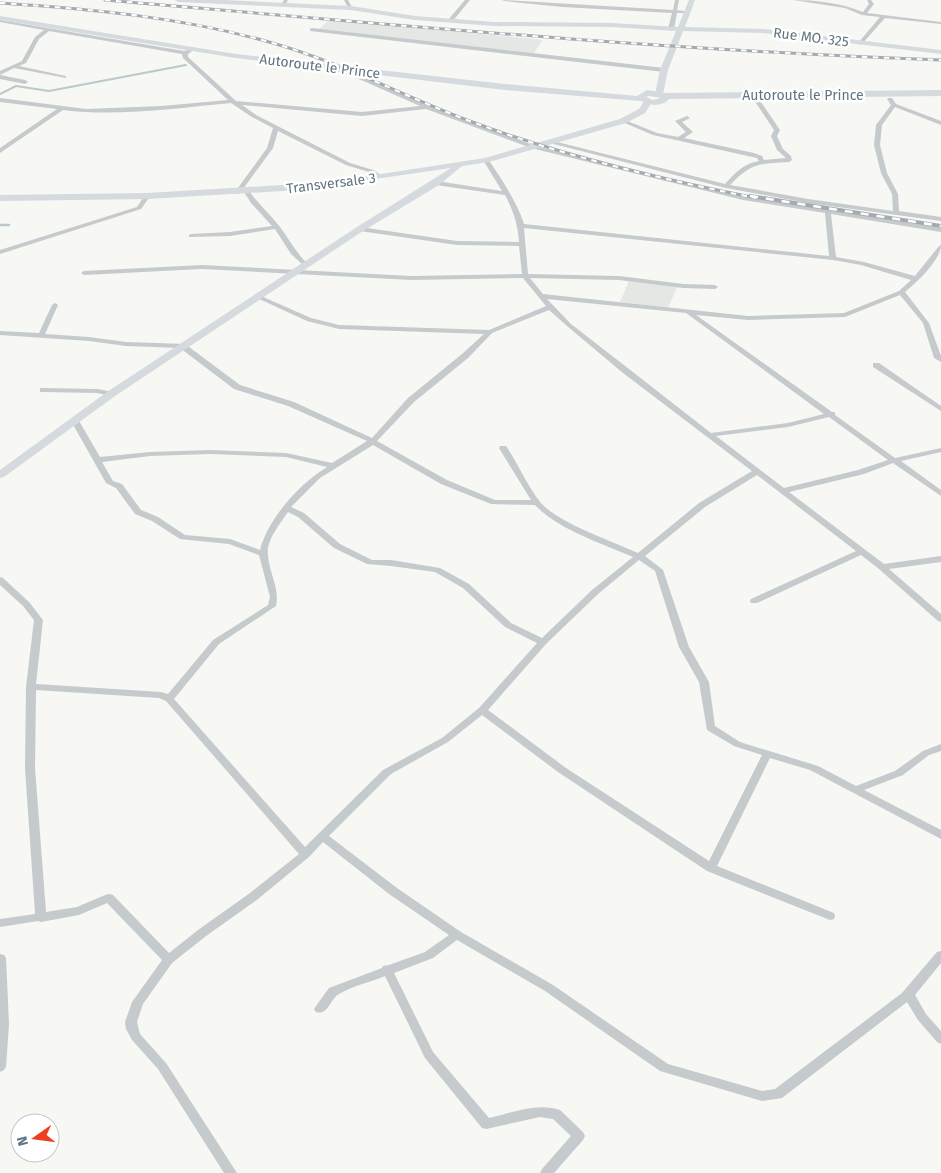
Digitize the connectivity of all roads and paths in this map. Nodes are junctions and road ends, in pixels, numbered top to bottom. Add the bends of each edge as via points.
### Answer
1 (178, 0) edge
2 (346, 0) edge
3 (468, 0) edge
4 (504, 0) edge
5 (584, 0) edge
6 (677, 0) edge
7 (692, 0) edge
8 (795, 0) edge
9 (869, 0) edge
10 (526, 1) edge
11 (257, 2) edge
12 (284, 2) edge
13 (586, 7) junction
14 (351, 8) junction
15 (674, 11) junction
16 (688, 12) junction
17 (0, 14) edge
18 (864, 14) junction
19 (884, 16) junction
20 (0, 20) edge
21 (450, 21) junction
22 (941, 23) edge
23 (671, 28) junction
24 (48, 29) junction
25 (312, 30) dead end
26 (680, 30) junction
27 (861, 43) junction
28 (187, 51) junction
29 (941, 52) edge
30 (292, 63) junction
31 (15, 68) junction
32 (664, 70) junction
33 (0, 73) edge
34 (64, 76) dead end
35 (0, 77) edge
36 (25, 82) dead end
37 (941, 93) edge
38 (663, 96) junction
39 (941, 98) edge
40 (644, 99) junction
41 (0, 100) edge
42 (757, 100) junction
43 (234, 102) junction
44 (892, 102) junction
45 (427, 106) junction
46 (60, 109) junction
47 (687, 118) dead end
48 (624, 121) junction
49 (941, 123) edge
50 (276, 128) junction
51 (679, 139) junction
52 (549, 142) junction
53 (533, 147) junction
54 (0, 151) edge
55 (486, 160) junction
56 (762, 162) junction
57 (460, 165) junction
58 (381, 177) junction
59 (436, 183) junction
60 (726, 186) junction
61 (242, 192) junction
62 (508, 193) junction
63 (147, 196) junction
64 (0, 198) edge
65 (828, 212) junction
66 (896, 214) junction
67 (941, 219) edge
68 (521, 226) junction
69 (277, 227) junction
70 (360, 229) junction
71 (941, 230) edge
72 (191, 236) dead end
73 (522, 244) junction
74 (941, 247) edge
75 (0, 252) edge
76 (833, 258) junction
77 (306, 265) junction
78 (296, 272) junction
79 (84, 273) dead end
80 (525, 276) junction
81 (916, 279) junction
82 (715, 287) dead end
83 (901, 292) junction
84 (540, 296) junction
85 (259, 297) junction
86 (55, 305) dead end
87 (550, 307) junction
88 (688, 312) junction
89 (490, 332) junction
90 (0, 333) edge
91 (40, 336) junction
92 (182, 346) junction
93 (941, 360) edge
94 (876, 365) dead end
95 (43, 390) dead end
96 (111, 394) junction
97 (941, 409) edge
98 (832, 414) junction
99 (75, 421) junction
100 (710, 435) junction
101 (372, 442) junction
102 (503, 448) dead end
103 (941, 450) edge
104 (98, 460) junction
105 (895, 460) junction
106 (334, 466) junction
107 (756, 472) junction
108 (0, 476) edge
109 (781, 491) junction
110 (941, 494) edge
111 (537, 503) junction
112 (286, 508) junction
113 (862, 552) junction
114 (263, 554) junction
115 (639, 556) junction
116 (941, 559) edge
117 (882, 567) junction
118 (0, 580) edge
119 (754, 602) dead end
120 (941, 619) edge
121 (543, 642) junction
122 (31, 687) junction
123 (169, 699) junction
124 (482, 710) junction
125 (941, 747) edge
126 (767, 754) junction
127 (855, 790) junction
128 (941, 835) edge
129 (322, 836) junction
130 (305, 854) junction
131 (710, 868) junction
132 (830, 916) dead end
133 (41, 918) junction
134 (0, 923) edge
135 (457, 935) junction
136 (0, 958) edge
137 (168, 960) junction
138 (939, 960) edge
139 (387, 970) junction
140 (908, 994) junction
141 (320, 1009) dead end
142 (941, 1039) edge
143 (0, 1067) edge
144 (231, 1173) edge
145 (546, 1173) edge

1 - 11 street, Rue MO. 325
2 - 14 street
3 - 21 street
4 - 10 street
5 - 13 street
6 - 15 street
7 - 16 street
8 - 18 street
9 - 18 street via 872,4
10 - 13 street
11 - 12 street, Rue MO. 325
12 - 14 street, Rue MO. 325
13 - 15 street
14 - 21 street, Rue MO. 325
15 - 16 street
15 - 23 street
16 - 26 street
17 - 40 main road, Autoroute le Prince via 242,52
18 - 19 street
19 - 22 street
19 - 27 street
20 - 24 street
20 - 28 main road, Autoroute le Prince
21 - 23 street, Rue MO. 325
23 - 26 street, Rue MO. 325
24 - 28 street
24 - 31 street via 37,38 29,57
25 - 32 street
26 - 27 street, Rue MO. 325 via 764,31
26 - 32 street
27 - 29 street, Rue MO. 325
28 - 30 main road, Autoroute le Prince
28 - 43 street via 185,57
30 - 40 main road, Autoroute le Prince
30 - 45 street via 344,70
31 - 33 street
31 - 34 street
32 - 38 street
35 - 36 street
37 - 38 main road, Autoroute le Prince
38 - 40 main road via 647,94
38 - 42 main road, Autoroute le Prince
39 - 44 main road, Autoroute le Prince
40 - 48 street, Transversale 3 via 642,111
41 - 46 street
42 - 44 main road, Autoroute le Prince
42 - 56 street via 777,130 774,136 780,150 789,157 783,162
43 - 45 street via 362,114
43 - 46 street via 117,110
43 - 50 street
44 - 49 street
44 - 66 street via 879,125 877,145 884,173 896,194
45 - 53 street
46 - 54 street
47 - 51 street via 678,121 690,132
48 - 51 street via 655,134
48 - 52 street, Transversale 3
50 - 58 street
50 - 61 street via 270,148
51 - 56 street via 752,154 760,157
52 - 53 street, Transversale 3
52 - 60 street
53 - 55 street, Transversale 3
53 - 65 street via 743,198
55 - 57 street, Transversale 3
55 - 62 street
56 - 60 street via 740,171
57 - 58 street, Transversale 3
57 - 59 street
58 - 61 street, Transversale 3
59 - 62 street
59 - 70 street
60 - 66 street
61 - 63 street, Transversale 3
61 - 69 street
62 - 68 street
63 - 64 street, Transversale 3
63 - 75 street via 139,208
65 - 71 street
65 - 76 street
66 - 67 street
68 - 73 street
68 - 76 street
69 - 72 street
69 - 77 street
70 - 73 street via 457,243
70 - 77 street
73 - 80 street
74 - 81 street
76 - 81 street
77 - 78 street
78 - 79 street via 202,268
78 - 80 street via 411,278
78 - 85 street
80 - 82 street via 619,278
80 - 84 street
81 - 83 street
83 - 88 street via 845,315 748,318
83 - 93 street via 926,323
84 - 87 street
84 - 88 street
85 - 89 street via 309,320 339,327
85 - 92 street
86 - 91 street
87 - 89 street
87 - 100 street
88 - 98 street
89 - 101 street via 411,400
90 - 91 street
91 - 92 street
92 - 96 street
92 - 101 street via 237,387 291,404
94 - 97 street
95 - 96 street
96 - 99 street
98 - 100 street via 788,425
98 - 105 street
99 - 104 street
99 - 108 street
100 - 107 street
101 - 106 street
101 - 111 street via 444,482 494,502
102 - 111 street
103 - 105 street
104 - 106 street via 210,452 286,455
104 - 114 street via 110,484 119,486 138,512 183,537 230,542
105 - 109 street via 861,472
105 - 110 street
106 - 112 street via 317,476
107 - 109 street
107 - 115 street via 702,505
109 - 113 street
111 - 115 street via 561,522
112 - 114 street via 266,539
112 - 121 street via 302,515 338,546 370,562 438,570 466,586 508,625
113 - 117 street
113 - 119 street
114 - 123 street via 274,597 272,606 216,642
115 - 121 street via 595,592
115 - 126 street via 659,570 684,647 704,682 710,728 737,744
116 - 117 street
117 - 120 street
118 - 122 street via 39,620
121 - 124 street
122 - 123 street via 161,695
122 - 133 street via 30,768
123 - 130 street
124 - 129 street via 445,740 387,772
124 - 131 street via 562,770
125 - 127 street via 926,753 899,773
126 - 127 street via 814,768
126 - 131 street
127 - 128 street
129 - 130 street
129 - 135 street via 393,892
130 - 137 street
131 - 132 street
133 - 134 street
133 - 137 street via 79,911 109,898
135 - 139 street via 429,956
135 - 140 street via 550,988 664,1068 762,1096 778,1094
136 - 143 street via 3,1024
137 - 144 street via 138,1002 132,1017 132,1029 136,1038 162,1066
138 - 140 street
139 - 141 street via 333,991
139 - 145 street via 429,1055 486,1124 540,1112 556,1114 580,1136
140 - 142 street

